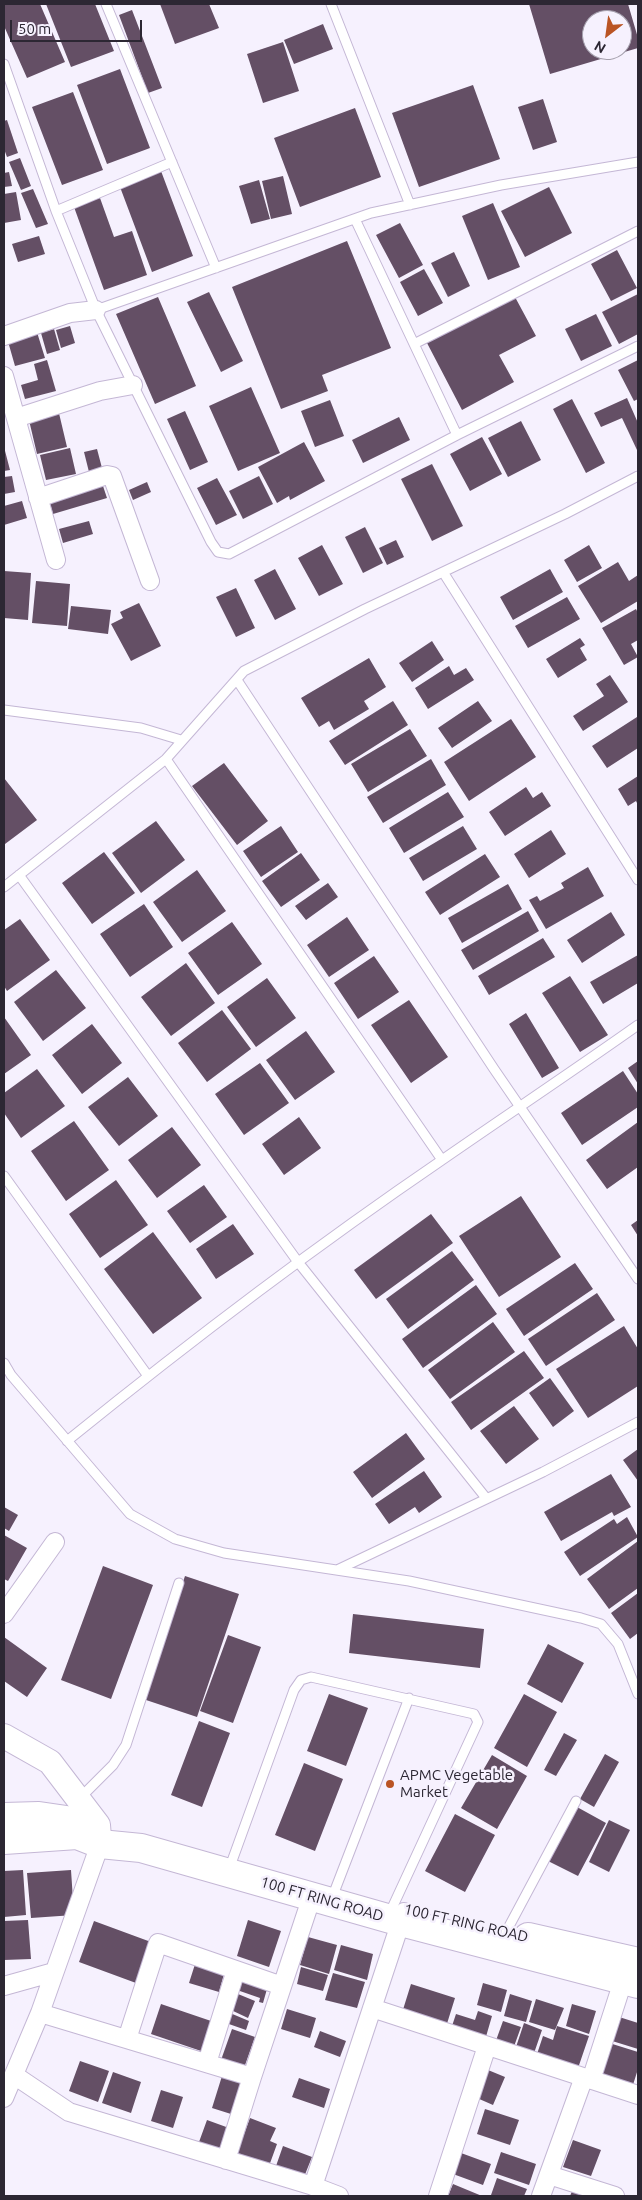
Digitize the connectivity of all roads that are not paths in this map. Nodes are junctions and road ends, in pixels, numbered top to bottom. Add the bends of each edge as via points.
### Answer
1 (106, 4) edge
2 (331, 4) edge
3 (4, 64) edge
4 (172, 162) junction
5 (638, 162) edge
6 (410, 205) junction
7 (56, 211) junction
8 (355, 219) junction
9 (638, 231) edge
10 (216, 268) junction
11 (96, 310) junction
12 (4, 336) edge
13 (414, 344) junction
14 (638, 346) edge
15 (4, 376) edge
16 (133, 385) junction
17 (16, 418) junction
18 (457, 435) junction
19 (637, 479) edge
20 (38, 498) junction
21 (56, 560) dead end
22 (443, 572) junction
23 (150, 582) dead end
24 (236, 680) junction
25 (4, 710) edge
26 (181, 740) junction
27 (166, 759) junction
28 (19, 875) junction
29 (638, 880) edge
30 (4, 887) edge
31 (638, 1025) edge
32 (521, 1108) junction
33 (442, 1160) junction
34 (4, 1176) edge
35 (298, 1262) junction
36 (638, 1279) edge
37 (4, 1363) edge
38 (148, 1376) junction
39 (638, 1422) edge
40 (67, 1441) junction
41 (486, 1498) junction
42 (55, 1542) dead end
43 (337, 1570) junction
44 (179, 1582) dead end
45 (4, 1614) edge
46 (638, 1694) edge
47 (409, 1698) junction
48 (4, 1736) edge
49 (79, 1799) junction
50 (576, 1801) dead end
51 (4, 1818) edge
52 (99, 1834) junction
53 (4, 1840) edge
54 (232, 1861) junction
55 (324, 1893) junction
56 (400, 1912) junction
57 (506, 1932) junction
58 (236, 1970) junction
59 (54, 1972) junction
60 (633, 1976) edge
61 (4, 1986) edge
62 (282, 1986) junction
63 (372, 2008) junction
64 (40, 2012) junction
65 (127, 2039) junction
66 (487, 2046) junction
67 (207, 2064) junction
68 (14, 2075) junction
69 (252, 2077) junction
70 (587, 2078) junction
71 (638, 2095) edge
72 (4, 2098) edge
73 (226, 2160) junction
74 (549, 2175) junction
75 (313, 2186) junction
76 (339, 2196) edge
77 (438, 2196) edge
78 (541, 2196) edge
79 (615, 2196) edge

1 - 4 lane
2 - 6 lane
3 - 7 lane
4 - 7 lane
4 - 10 lane
5 - 6 lane via 501,185
6 - 8 lane
7 - 11 lane
8 - 10 lane
8 - 13 lane
9 - 13 lane
10 - 11 lane
11 - 12 street via 70,313
11 - 16 lane
13 - 18 lane
14 - 18 lane
15 - 17 street
16 - 17 street via 100,391
16 - 18 lane via 211,542 218,552 229,554
17 - 20 street
19 - 22 lane
20 - 21 street
20 - 23 street via 112,476
22 - 24 lane via 244,672
22 - 29 lane
24 - 26 lane
24 - 32 lane
25 - 26 lane via 140,728
26 - 27 lane
27 - 28 lane
27 - 33 lane
28 - 30 lane
28 - 35 lane
31 - 32 lane
32 - 33 lane
32 - 36 lane
33 - 35 lane
34 - 38 lane
35 - 38 lane
35 - 41 lane
37 - 40 lane
38 - 40 lane
39 - 41 lane
40 - 43 lane via 130,1514 175,1539 224,1552
41 - 43 lane
42 - 45 street
43 - 46 lane via 409,1581 601,1624 618,1644
44 - 49 lane via 126,1745 113,1765
47 - 54 lane via 311,1677 301,1680 294,1690
47 - 55 lane
47 - 56 lane via 474,1714 478,1722
48 - 49 street via 50,1762
49 - 52 street
50 - 57 lane
51 - 52 main road, 100 FT RING ROAD via 39,1816
52 - 53 main road, 100 FT RING ROAD
52 - 54 main road, 100 FT RING ROAD
52 - 55 main road, 100 FT RING ROAD via 141,1848
52 - 59 street
54 - 55 main road, 100 FT RING ROAD
55 - 56 main road, 100 FT RING ROAD
55 - 62 street
56 - 57 main road, 100 FT RING ROAD
56 - 60 main road, 100 FT RING ROAD
56 - 63 street
57 - 60 main road, 100 FT RING ROAD
58 - 62 street
58 - 65 street via 158,1943
58 - 67 street
59 - 61 street
59 - 64 street
60 - 70 street
62 - 69 street
63 - 66 street
63 - 75 street
64 - 65 street
64 - 68 street
65 - 67 street
66 - 70 street
66 - 77 street
67 - 69 street
68 - 72 street
68 - 73 street via 69,2112
69 - 73 street
70 - 71 street
70 - 74 street
73 - 75 street
74 - 78 street
74 - 79 street
75 - 76 street

